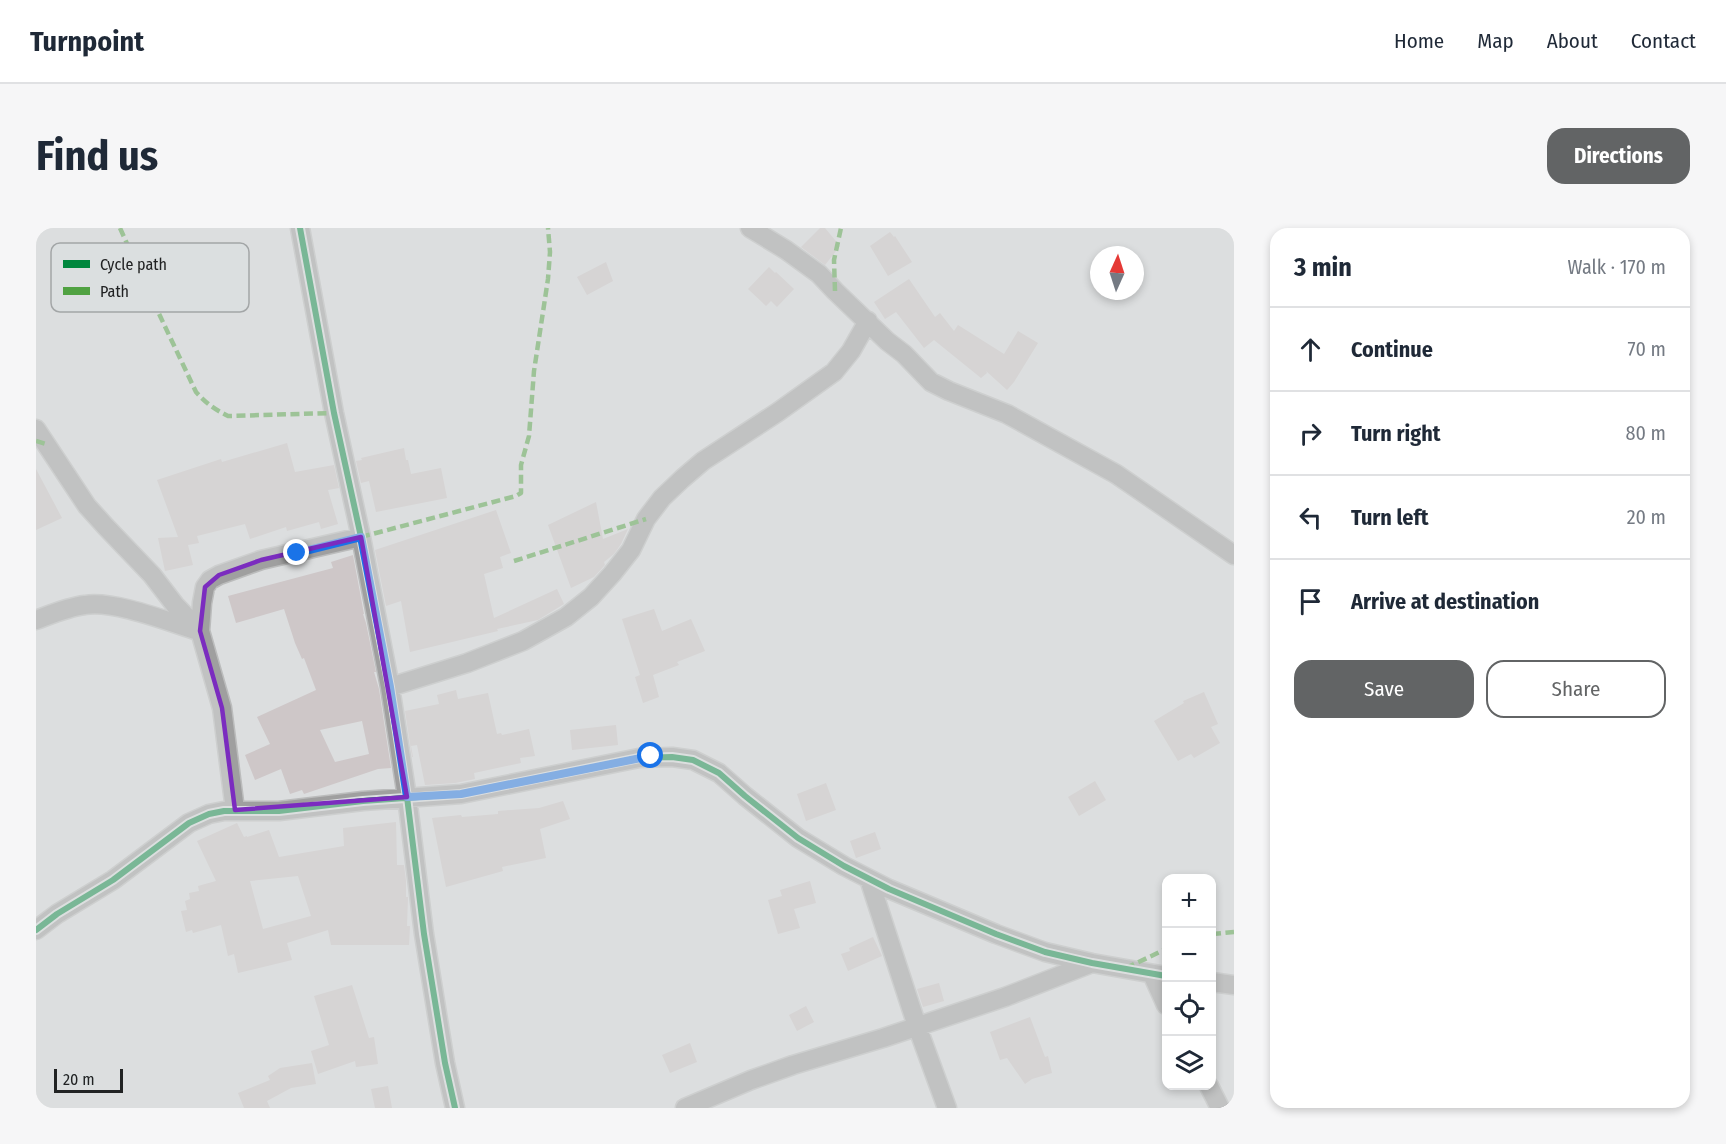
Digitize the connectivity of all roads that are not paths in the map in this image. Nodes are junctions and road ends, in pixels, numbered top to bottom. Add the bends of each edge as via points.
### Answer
1 (300, 228) edge
2 (750, 228) edge
3 (868, 321) junction
4 (36, 429) edge
5 (361, 537) junction
6 (1234, 555) edge
7 (36, 620) edge
8 (200, 632) junction
9 (390, 687) junction
10 (407, 797) junction
11 (235, 810) junction
12 (869, 879) junction
13 (36, 930) edge
14 (1092, 963) junction
15 (1159, 975) edge
16 (1216, 983) edge
17 (1234, 985) edge
18 (918, 1026) junction
19 (1211, 1090) edge
20 (455, 1108) edge
21 (685, 1108) edge
22 (947, 1108) edge
23 (1221, 1108) edge

1 - 5 street
2 - 3 street via 819,274
3 - 6 street via 931,382 1007,414 1116,474
3 - 9 street via 834,372 703,461 662,498 612,574 566,617 501,650
4 - 8 street via 87,506
5 - 8 street via 261,560 210,580 205,586
5 - 9 street
7 - 8 street via 87,604 112,606
8 - 11 street via 222,708
9 - 10 street
10 - 11 street via 279,811
10 - 12 street via 461,794 651,756 693,760 718,773 798,838
10 - 20 street via 426,946
11 - 13 street via 209,814 189,824
12 - 14 street via 996,934 1045,952
12 - 18 street
14 - 15 street
14 - 18 street
16 - 17 street
18 - 21 street via 793,1065
18 - 22 street
19 - 23 street

